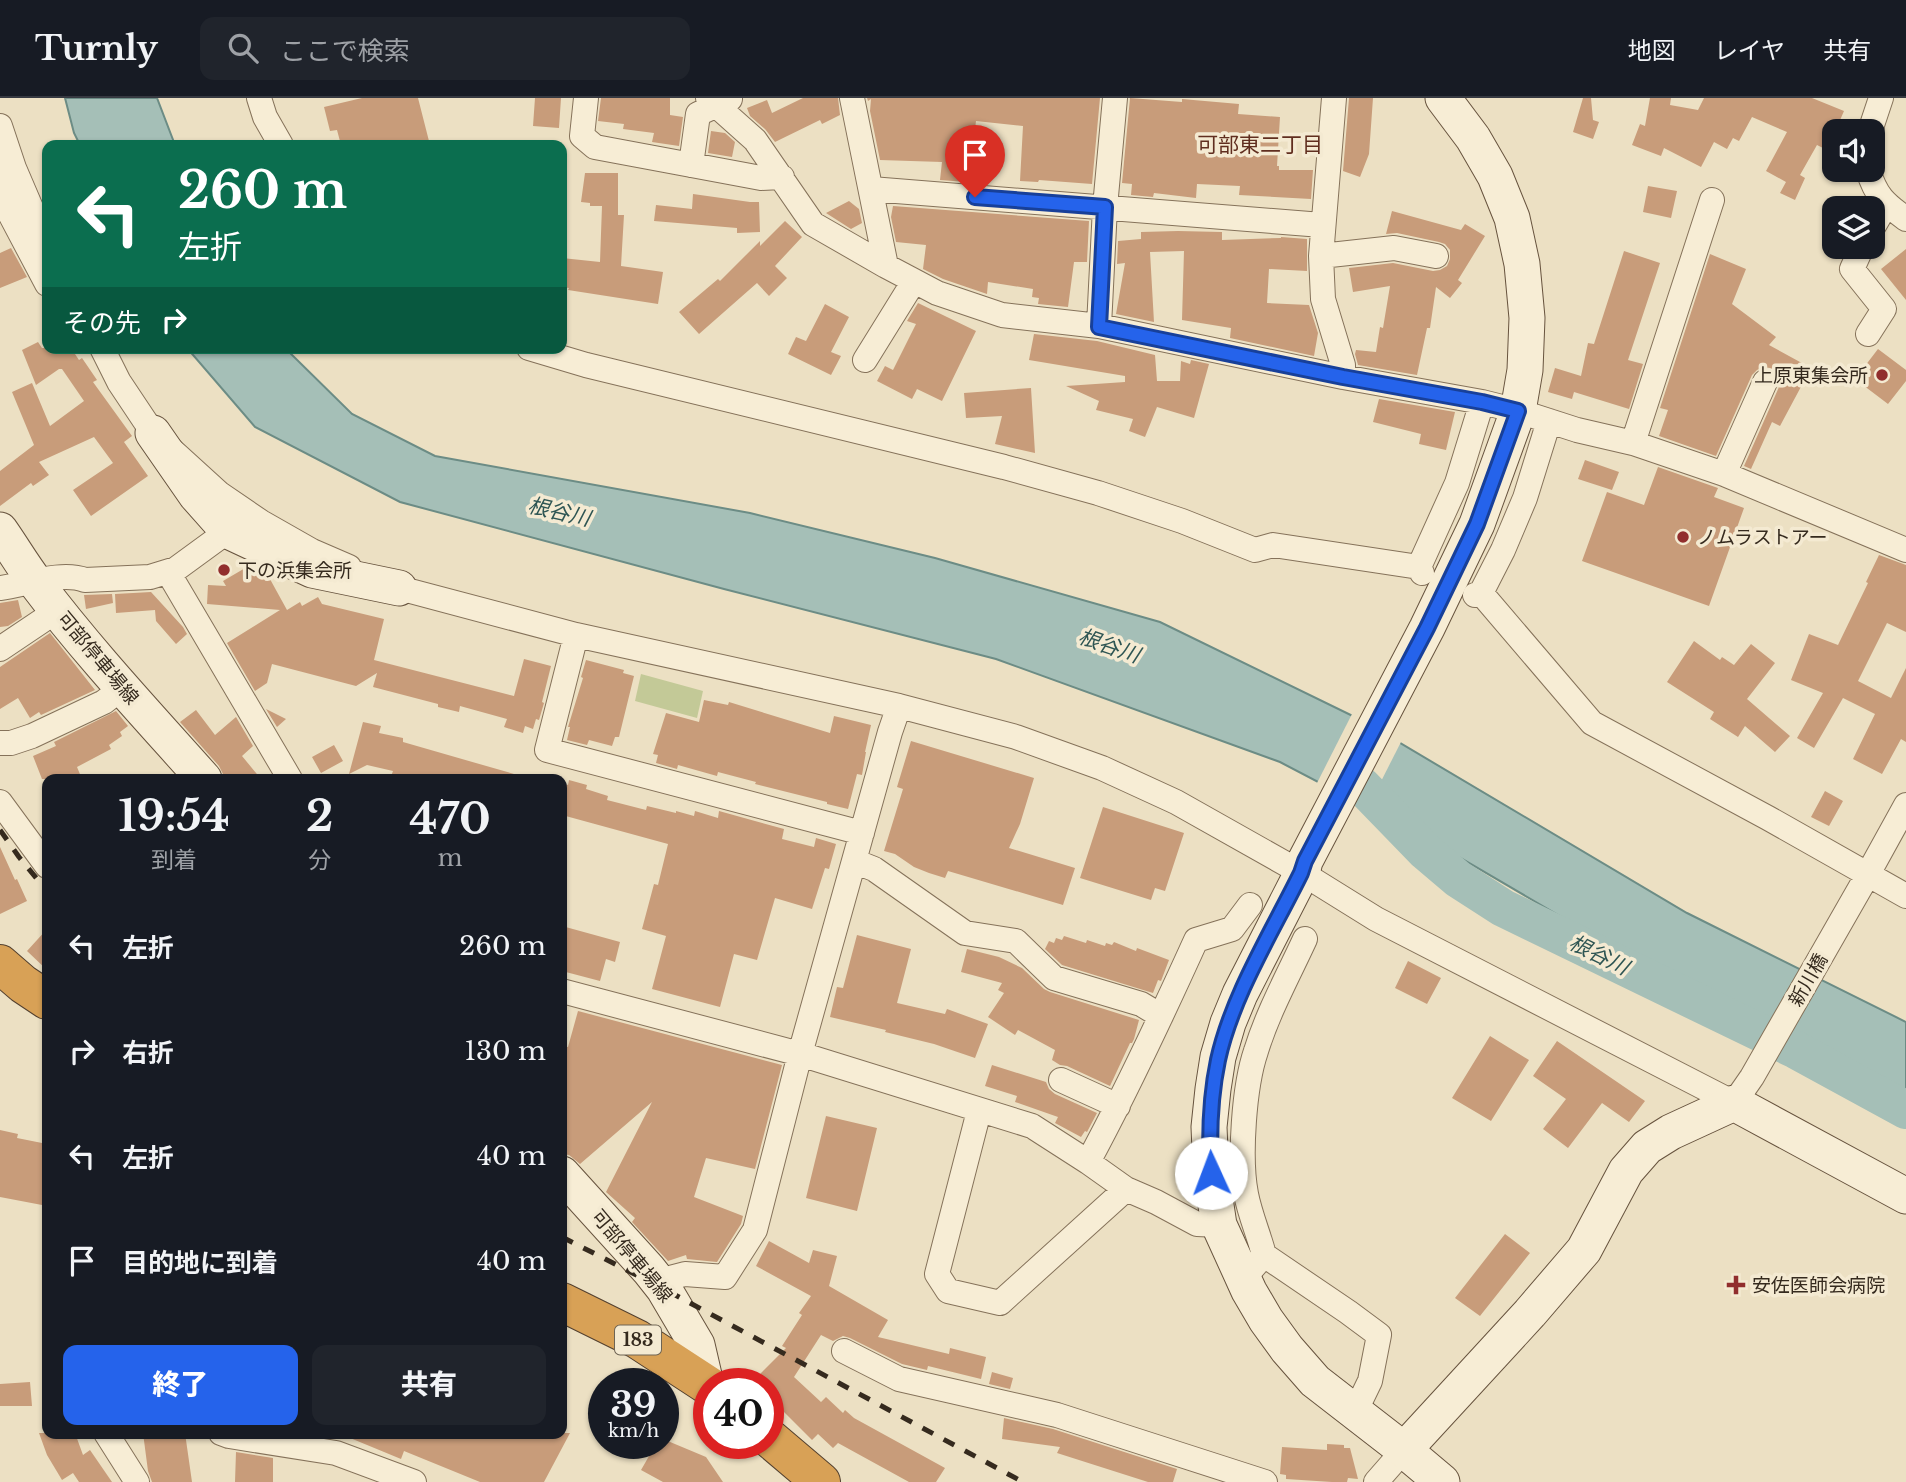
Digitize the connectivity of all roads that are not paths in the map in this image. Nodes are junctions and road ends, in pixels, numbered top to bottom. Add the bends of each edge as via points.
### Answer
1 (259, 98) edge
2 (586, 98) edge
3 (852, 98) edge
4 (1115, 98) edge
5 (1334, 98) edge
6 (1443, 98) edge
7 (1881, 98) edge
8 (718, 100) edge
9 (1874, 119) edge
10 (0, 126) edge
11 (278, 140) edge
12 (691, 165) junction
13 (0, 172) edge
14 (782, 177) junction
15 (1872, 182) edge
16 (871, 189) junction
17 (1712, 200) dead end
18 (1105, 207) junction
19 (1896, 212) edge
20 (1322, 225) junction
21 (42, 233) edge
22 (1321, 256) junction
23 (1436, 256) dead end
24 (1857, 259) edge
25 (886, 266) junction
26 (42, 275) edge
27 (914, 281) junction
28 (1099, 327) junction
29 (1868, 334) dead end
30 (96, 354) edge
31 (105, 354) edge
32 (549, 354) edge
33 (865, 360) dead end
34 (1343, 377) junction
35 (119, 382) junction
36 (1765, 383) dead end
37 (1482, 402) junction
38 (1533, 416) junction
39 (153, 433) junction
40 (1633, 443) junction
41 (1724, 474) junction
42 (0, 530) edge
43 (228, 531) junction
44 (1906, 550) edge
45 (167, 572) junction
46 (0, 588) edge
47 (399, 588) junction
48 (48, 598) junction
49 (576, 635) junction
50 (0, 649) edge
51 (122, 688) junction
52 (899, 706) junction
53 (0, 743) edge
54 (199, 774) edge
55 (287, 774) edge
56 (0, 802) edge
57 (1906, 805) edge
58 (862, 833) junction
59 (42, 859) edge
60 (854, 862) junction
61 (1303, 867) junction
62 (1866, 879) junction
63 (1906, 896) edge
64 (1250, 905) dead end
65 (1305, 939) dead end
66 (0, 964) edge
67 (567, 992) edge
68 (42, 997) edge
69 (1161, 1016) junction
70 (800, 1054) junction
71 (1061, 1080) dead end
72 (1743, 1090) junction
73 (1118, 1106) junction
74 (979, 1111) junction
75 (1088, 1162) junction
76 (567, 1180) edge
77 (1126, 1189) junction
78 (1906, 1196) edge
79 (1219, 1225) junction
80 (1253, 1267) junction
81 (658, 1281) junction
82 (567, 1304) edge
83 (844, 1351) dead end
84 (703, 1368) edge
85 (693, 1376) edge
86 (1355, 1412) junction
87 (110, 1439) edge
88 (248, 1439) edge
89 (1404, 1450) junction
90 (784, 1451) edge
91 (137, 1482) edge
92 (414, 1482) edge
93 (821, 1482) edge
94 (1265, 1482) edge
95 (1377, 1482) edge
96 (1442, 1482) edge

1 - 11 street
2 - 12 street via 582,136 595,147
3 - 16 street
4 - 18 street
5 - 20 street
6 - 38 street via 1495,176 1512,218 1522,264 1525,370
7 - 9 street
8 - 12 street via 698,114
8 - 14 street
10 - 21 street
12 - 14 street via 761,178
13 - 26 street via 9,212
14 - 25 street via 813,225
15 - 19 street
16 - 18 street
16 - 25 street
17 - 40 street
18 - 20 street
18 - 28 street
20 - 22 street
22 - 23 street via 1394,248
22 - 34 street via 1323,299
24 - 29 street via 1852,269 1884,309
25 - 27 street
27 - 28 street via 1002,315
27 - 33 street
28 - 34 street
30 - 35 street
31 - 35 street
32 - 37 street via 1031,474 1182,521 1255,550 1273,545 1421,570 1457,484
34 - 37 street
35 - 39 street
36 - 41 street
37 - 38 street
38 - 40 street
38 - 61 street
38 - 62 street via 1525,498 1478,594 1592,723
39 - 43 street via 196,495
39 - 47 street via 220,494 261,522 312,551
40 - 41 street
41 - 44 street
42 - 48 street, 可部停車場線
43 - 45 street
43 - 47 street via 312,570
45 - 48 street via 85,580
45 - 55 street
46 - 48 street via 22,585
47 - 49 street
48 - 50 street
48 - 51 street, 可部停車場線
49 - 52 street
49 - 58 street via 547,750
51 - 53 street via 104,702 32,736
51 - 54 street, 可部停車場線
52 - 58 street
52 - 61 street via 1016,737 1102,768
56 - 59 street
57 - 62 street, 新川橋
58 - 60 street
60 - 69 street via 874,869 965,933 1016,941 1054,978 1141,1004
60 - 70 street
61 - 72 street
61 - 79 street via 1240,994 1218,1057 1209,1126
62 - 63 street
62 - 72 street, 新川橋
64 - 69 street via 1232,929 1196,940
65 - 80 street via 1255,1053 1246,1099 1243,1146
66 - 68 highway
67 - 70 street
69 - 73 street
70 - 74 street
70 - 81 street via 754,1230 725,1277 685,1274
71 - 73 street
72 - 78 street
72 - 89 street via 1647,1147 1626,1171 1584,1250
73 - 75 street
74 - 75 street via 1032,1126
74 - 77 street via 937,1274 948,1291 1000,1303
75 - 77 street
76 - 81 street, 可部停車場線
77 - 79 street via 1197,1224
79 - 80 street
80 - 86 street via 1266,1320 1315,1381
80 - 86 street via 1348,1312 1379,1335 1370,1381
81 - 84 street, 可部停車場線 via 697,1345
82 - 85 highway, 183 via 637,1339
83 - 94 street via 899,1379 1057,1415
86 - 89 street
87 - 91 street
88 - 92 street via 337,1453
89 - 95 street
89 - 96 street
90 - 93 highway

